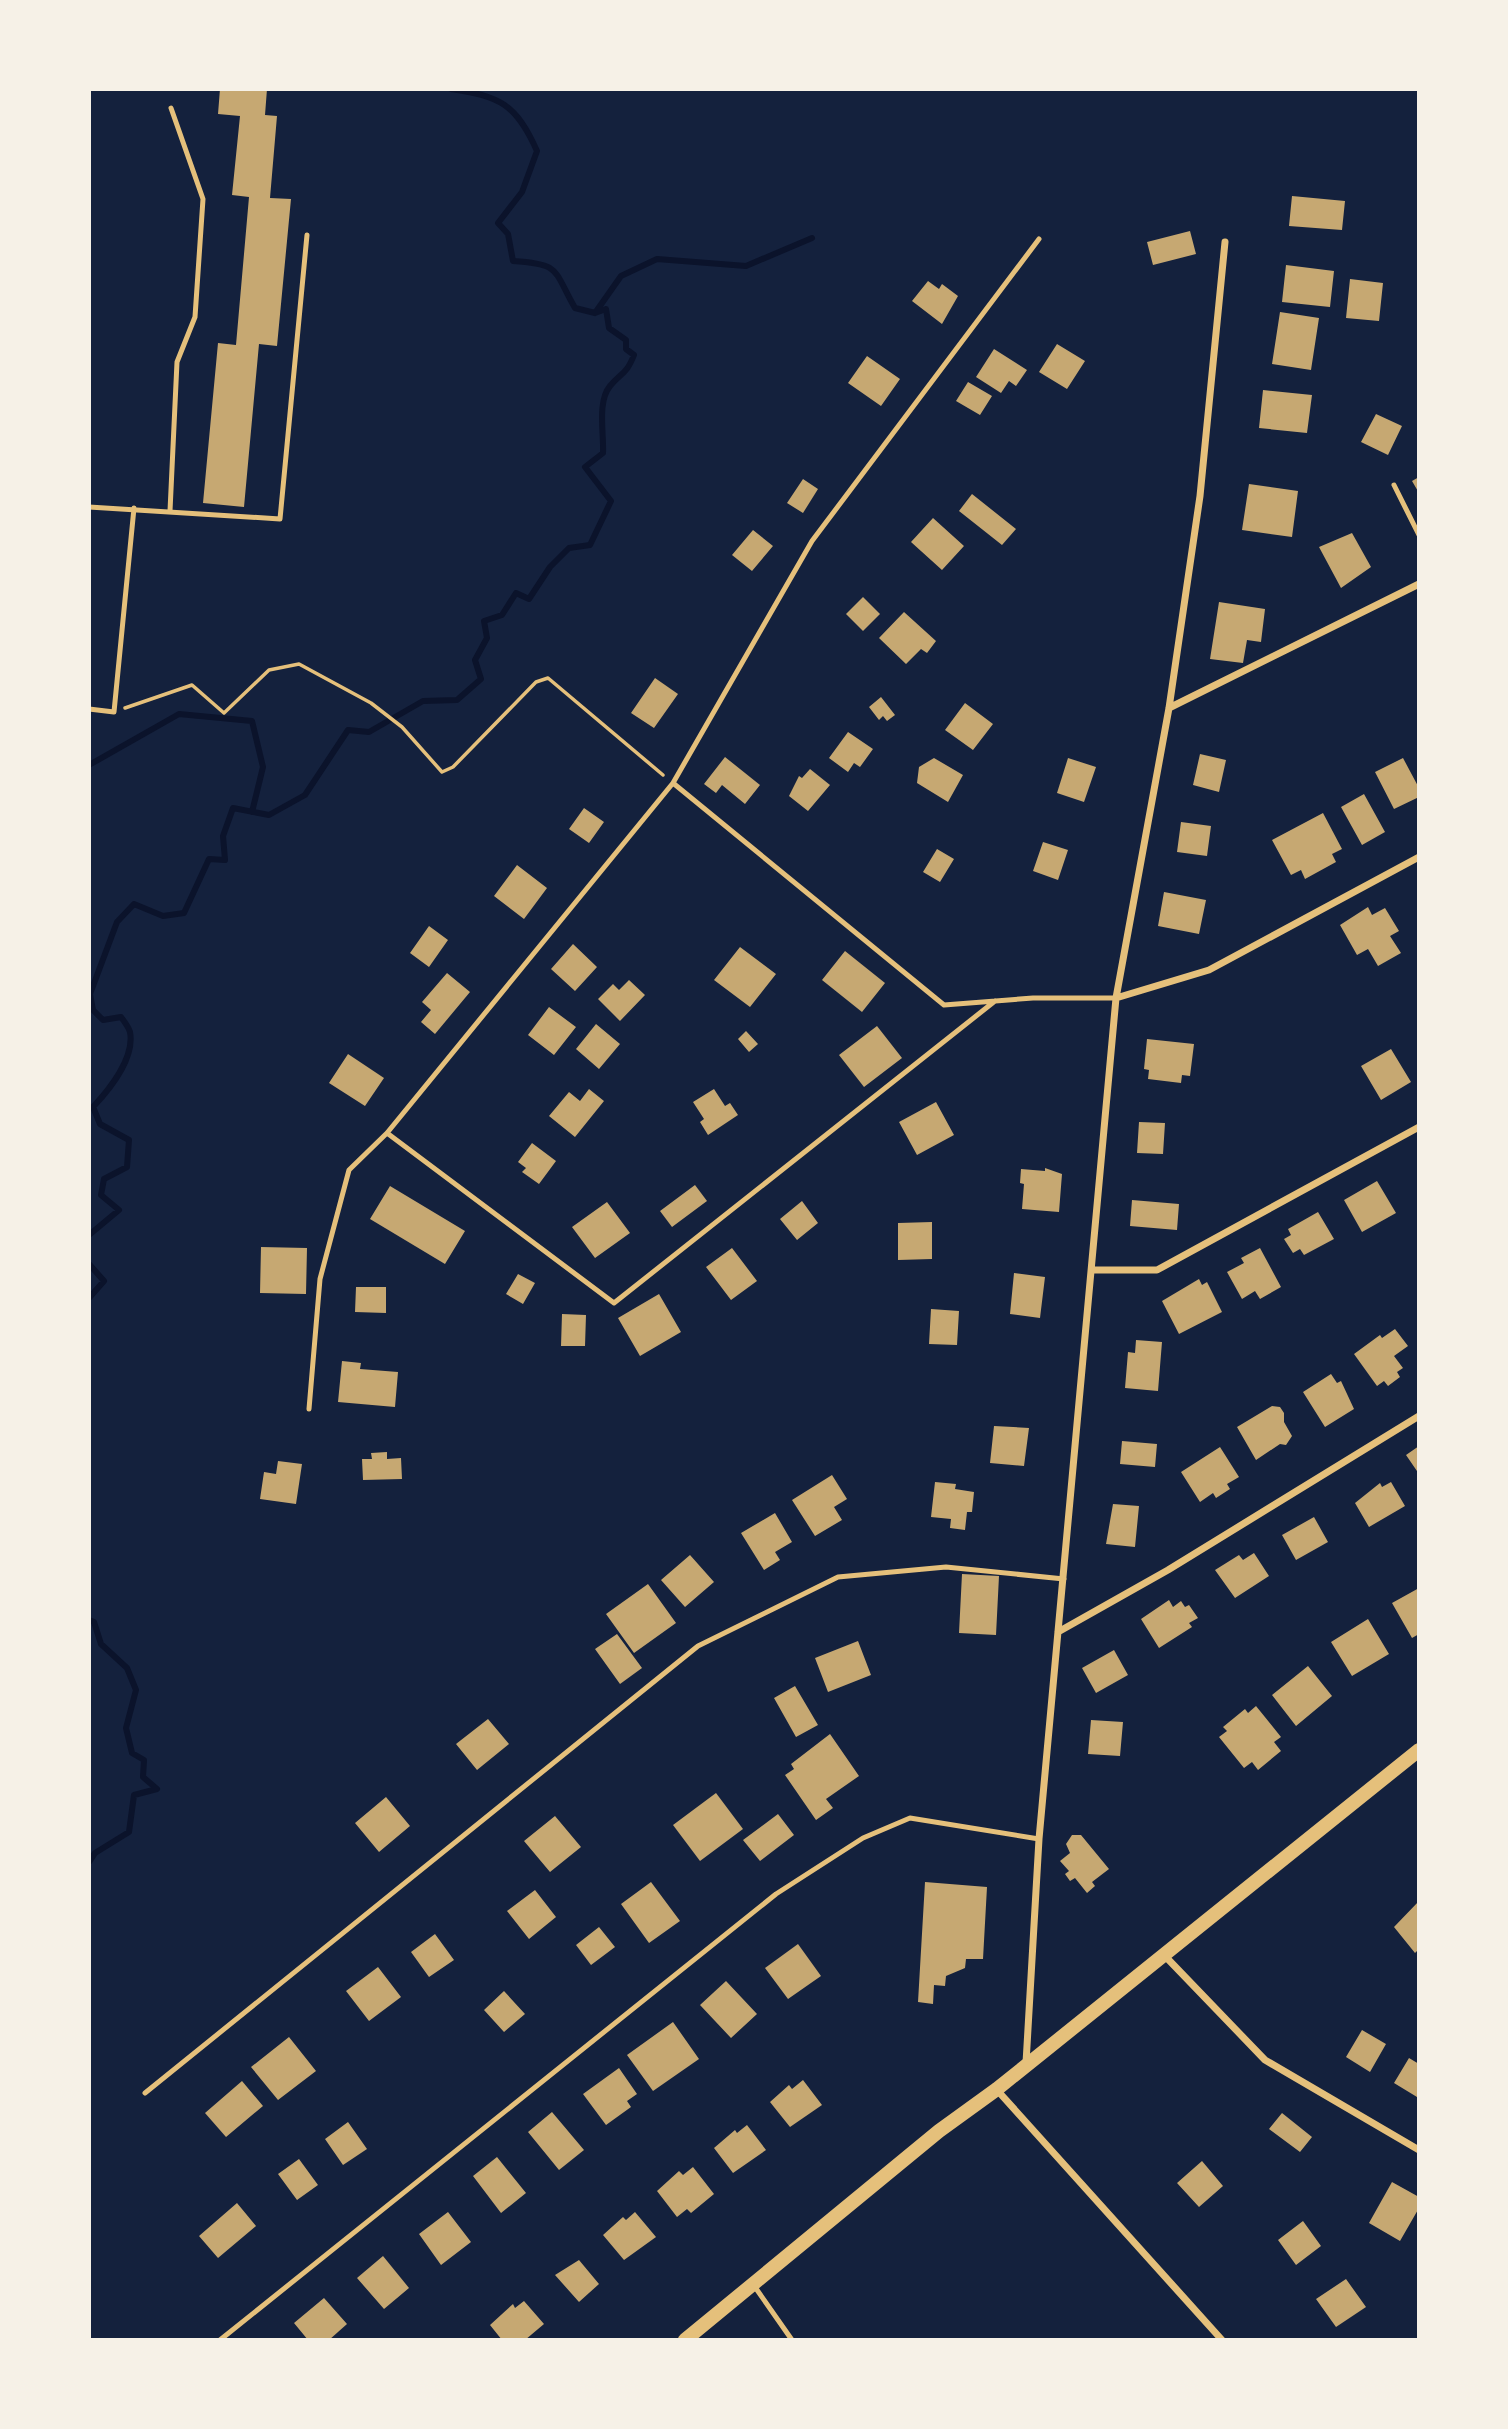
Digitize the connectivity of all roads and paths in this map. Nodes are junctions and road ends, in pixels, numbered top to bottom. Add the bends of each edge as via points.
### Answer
1 (171, 108) dead end
2 (307, 235) dead end
3 (1039, 239) dead end
4 (1225, 242) dead end
5 (1394, 485) dead end
6 (89, 507) edge
7 (134, 508) junction
8 (170, 511) junction
9 (1419, 535) edge
10 (1419, 584) edge
11 (1169, 708) junction
12 (89, 709) edge
13 (114, 712) junction
14 (673, 783) junction
15 (1419, 857) edge
16 (1116, 998) junction
17 (995, 1001) junction
18 (1419, 1127) edge
19 (387, 1133) junction
20 (1092, 1270) junction
21 (309, 1409) dead end
22 (1419, 1416) edge
23 (1064, 1579) junction
24 (1058, 1633) junction
25 (1419, 1750) edge
26 (1039, 1839) junction
27 (1163, 1955) junction
28 (1026, 2064) junction
29 (997, 2089) junction
30 (145, 2093) dead end
31 (1419, 2150) edge
32 (753, 2284) junction
33 (220, 2340) edge
34 (685, 2340) edge
35 (792, 2340) edge
36 (1222, 2340) edge

1 - 8 lane via 203,199 195,317 177,362
2 - 8 lane via 280,519
3 - 14 lane via 813,541
4 - 11 street via 1200,496
5 - 9 lane
6 - 7 lane
7 - 8 lane
7 - 13 lane
10 - 11 street
11 - 16 street
12 - 13 lane
13 - 14 path via 192,685 224,713 269,670 299,664 371,703 402,727 442,772 453,767 536,682 548,678
14 - 17 lane via 944,1005
14 - 19 lane
15 - 16 street via 1209,970
16 - 17 lane
16 - 20 street
17 - 19 lane via 614,1303
18 - 20 street via 1157,1270
19 - 21 lane via 349,1170 320,1279
20 - 23 street
22 - 24 street
23 - 24 street
23 - 30 lane via 946,1567 838,1577 698,1646
24 - 26 street
25 - 27 main road
26 - 28 street
26 - 33 lane via 910,1818 863,1838 776,1894
27 - 28 main road
27 - 31 street via 1265,2060
28 - 29 main road
29 - 32 main road
29 - 36 street
32 - 34 main road
32 - 35 lane

